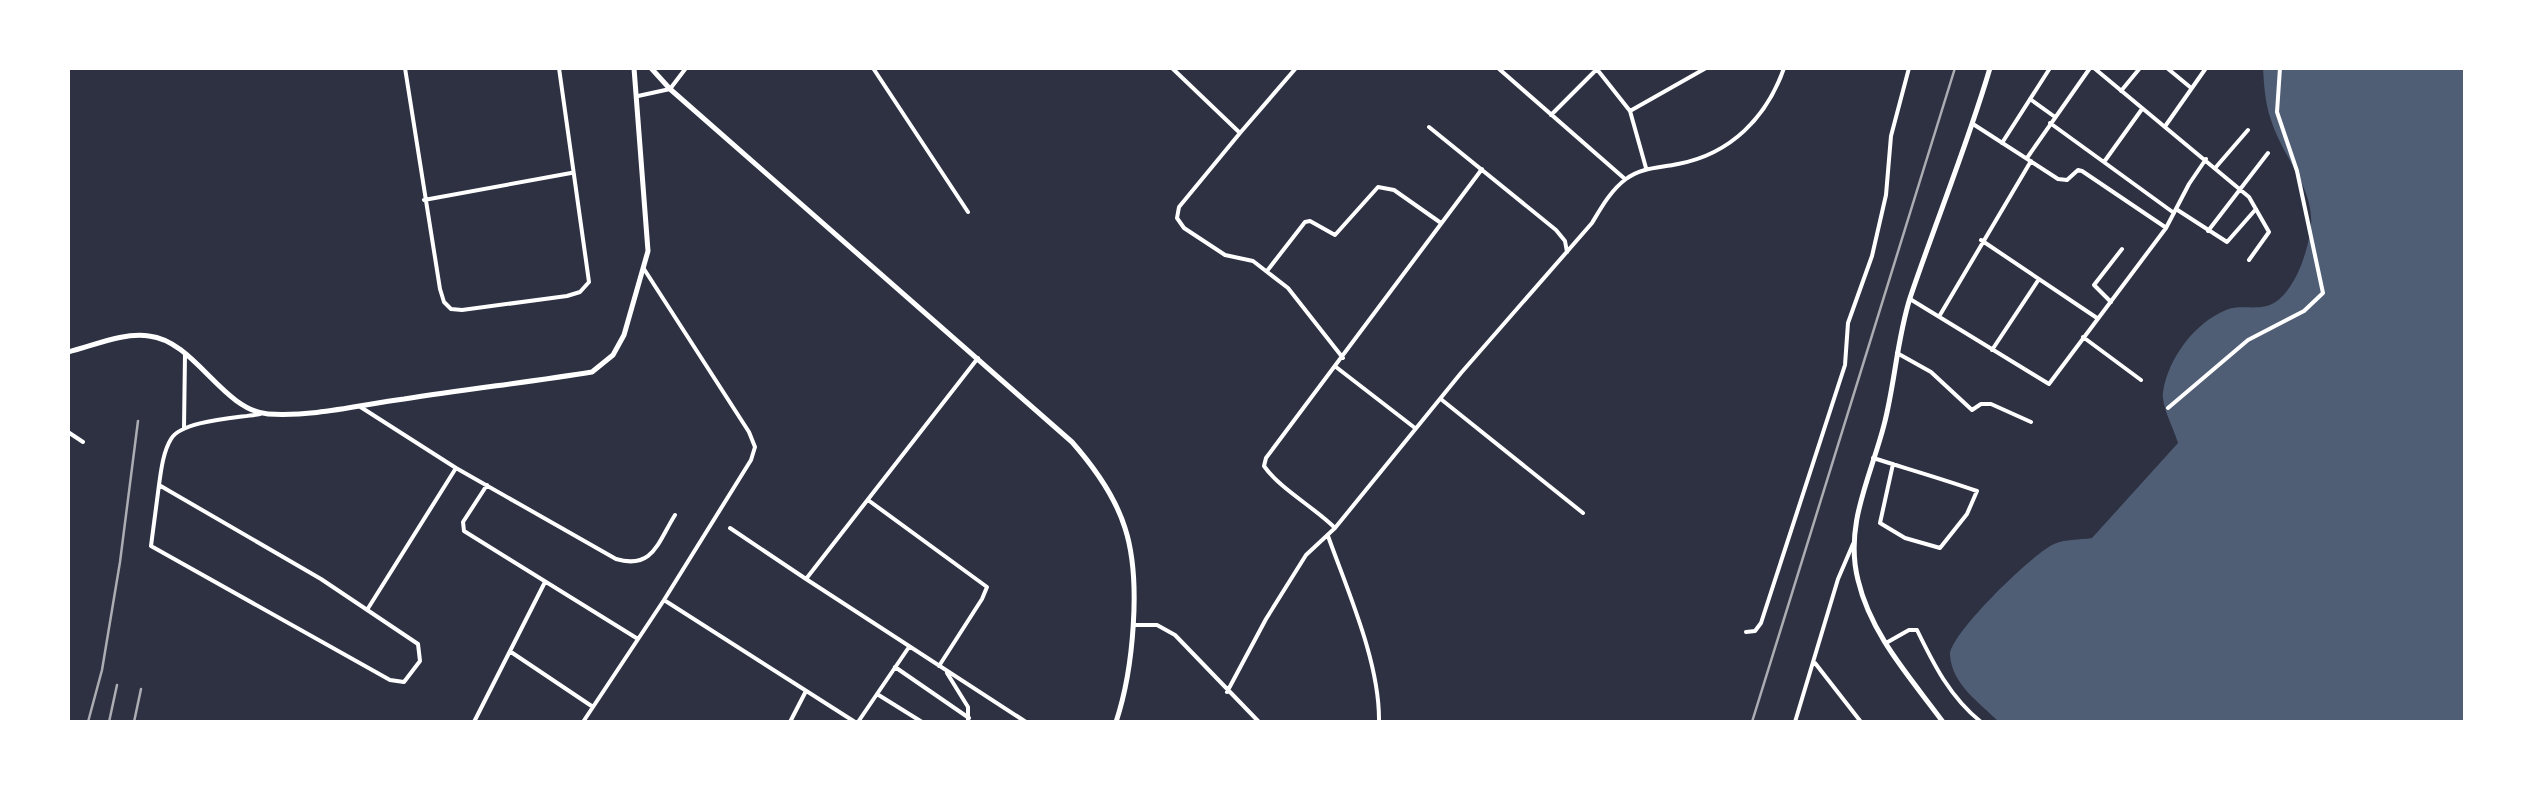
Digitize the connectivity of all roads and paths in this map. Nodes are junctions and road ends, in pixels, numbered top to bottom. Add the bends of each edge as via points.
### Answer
1 (405, 68) edge
2 (559, 68) edge
3 (634, 68) edge
4 (651, 68) edge
5 (686, 68) edge
6 (873, 68) edge
7 (1172, 68) edge
8 (1185, 68) edge
9 (1296, 68) edge
10 (1498, 68) edge
11 (1512, 68) edge
12 (1596, 68) edge
13 (1706, 68) edge
14 (1784, 68) edge
15 (1909, 68) edge
16 (1990, 68) edge
17 (2050, 68) edge
18 (2092, 68) edge
19 (2140, 68) edge
20 (2167, 68) edge
21 (2206, 68) edge
22 (2280, 68) edge
23 (1179, 74) junction
24 (1506, 74) junction
25 (2192, 88) junction
26 (670, 89) junction
27 (2121, 92) junction
28 (638, 96) junction
29 (2030, 98) junction
30 (2142, 109) junction
31 (1630, 111) junction
32 (1551, 116) junction
33 (2054, 117) junction
34 (2050, 123) junction
35 (1974, 124) junction
36 (2164, 126) junction
37 (1428, 127) dead end
38 (2248, 130) dead end
39 (1240, 134) junction
40 (2002, 143) junction
41 (2268, 153) dead end
42 (2029, 159) junction
43 (2206, 159) junction
44 (2104, 162) junction
45 (2216, 167) junction
46 (1646, 168) junction
47 (1482, 169) junction
48 (572, 172) junction
49 (1626, 179) junction
50 (2239, 188) junction
51 (424, 200) junction
52 (2257, 208) junction
53 (2175, 211) junction
54 (968, 212) dead end
55 (1442, 224) junction
56 (2166, 228) junction
57 (2208, 230) junction
58 (1981, 240) junction
59 (2122, 249) dead end
60 (1567, 252) junction
61 (2248, 260) dead end
62 (644, 269) junction
63 (1266, 271) junction
64 (2039, 278) junction
65 (1910, 299) junction
66 (2111, 302) junction
67 (1940, 316) junction
68 (2097, 318) junction
69 (2083, 337) junction
70 (1992, 350) junction
71 (68, 352) edge
72 (1897, 353) junction
73 (185, 354) junction
74 (978, 358) junction
75 (1343, 358) junction
76 (1336, 367) junction
77 (2141, 380) dead end
78 (1442, 400) junction
79 (358, 406) junction
80 (2168, 408) dead end
81 (266, 414) junction
82 (2030, 422) dead end
83 (184, 428) junction
84 (1417, 430) junction
85 (68, 432) edge
86 (83, 442) dead end
87 (1873, 458) junction
88 (1893, 464) junction
89 (456, 468) junction
90 (159, 485) junction
91 (487, 485) junction
92 (868, 500) junction
93 (1583, 513) dead end
94 (675, 515) dead end
95 (730, 528) dead end
96 (1335, 528) junction
97 (1328, 536) junction
98 (1855, 540) junction
99 (806, 580) junction
100 (546, 582) junction
101 (664, 600) junction
102 (367, 610) junction
103 (1134, 626) junction
104 (1746, 632) dead end
105 (638, 639) junction
106 (1886, 644) junction
107 (909, 646) junction
108 (511, 652) junction
109 (1814, 662) junction
110 (895, 667) junction
111 (942, 668) junction
112 (806, 692) junction
113 (1228, 692) junction
114 (877, 694) junction
115 (593, 707) junction
116 (968, 720) edge
117 (474, 722) edge
118 (582, 722) edge
119 (790, 722) edge
120 (857, 722) edge
121 (922, 722) edge
122 (1026, 722) edge
123 (1116, 722) edge
124 (1259, 722) edge
125 (1379, 722) edge
126 (1795, 722) edge
127 (1861, 722) edge
128 (1943, 722) edge
129 (1981, 722) edge

1 - 51 street
2 - 48 street
3 - 28 street
4 - 26 street
5 - 26 street
6 - 54 street
7 - 23 street
8 - 23 street
9 - 39 street
10 - 24 street
11 - 24 street
12 - 31 street
12 - 32 street
13 - 31 street
14 - 46 street via 1766,107 1730,143 1690,161
15 - 104 street via 1890,136 1872,256 1848,323 1845,365 1761,623
16 - 35 street
17 - 29 street
18 - 27 street
18 - 33 street
19 - 27 street
20 - 25 street
21 - 25 street
22 - 80 street via 2277,112 2323,293 2304,311 2248,340
23 - 39 street
24 - 32 street
25 - 36 street
26 - 28 street
26 - 74 street
27 - 30 street
28 - 62 street
29 - 33 street
29 - 40 street
30 - 36 street
30 - 44 street
31 - 46 street
32 - 49 street
33 - 34 street
34 - 42 street
34 - 44 street
35 - 40 street
35 - 65 street
36 - 43 street
37 - 47 street
38 - 45 street
39 - 63 street via 1177,218 1225,255
40 - 42 street
41 - 50 street
42 - 56 street via 2062,180 2082,171
42 - 58 street
43 - 45 street
43 - 53 street
44 - 53 street
45 - 50 street
46 - 49 street
47 - 55 street
47 - 60 street via 1556,230
48 - 51 street
48 - 51 street via 590,272 586,288 566,296 451,309 440,289
49 - 60 street
50 - 52 street
50 - 57 street
52 - 57 street via 2229,242
52 - 61 street via 2269,232
53 - 56 street
53 - 57 street
55 - 63 street via 1394,190 1378,187 1335,234 1304,222
55 - 75 street
56 - 66 street
58 - 64 street
58 - 67 street
59 - 66 street via 2094,286
60 - 78 street
62 - 79 street via 624,336 592,372
62 - 101 street via 755,447
63 - 75 street via 1306,308
64 - 68 street
64 - 70 street
65 - 67 street
65 - 72 street
66 - 68 street
67 - 70 street
68 - 69 street
69 - 70 street via 2048,384
69 - 77 street
71 - 73 street via 151,336
72 - 82 street via 1972,410 1991,404
72 - 87 street
73 - 81 street via 213,381
73 - 83 street
74 - 92 street
74 - 103 street via 1096,470 1126,528
75 - 76 street
76 - 84 street
76 - 96 street via 1264,466
78 - 84 street
78 - 93 street
79 - 81 street
79 - 89 street
81 - 83 street
83 - 90 street via 171,438
84 - 96 street
85 - 86 street
87 - 88 street
87 - 98 street via 1856,509
88 - 88 street via 1977,491 1940,548 1880,522
89 - 91 street
89 - 102 street
90 - 102 street
90 - 102 street via 152,546 404,682 420,661 418,644
91 - 94 street via 631,564 648,558
91 - 100 street via 462,527
92 - 99 street
92 - 111 street via 986,587
95 - 99 street
96 - 97 street
97 - 113 street via 1290,578
97 - 125 street via 1380,703
98 - 106 street via 1857,577
98 - 109 street
99 - 107 street
100 - 105 street
100 - 108 street
101 - 105 street
101 - 112 street
103 - 113 street via 1166,628
103 - 123 street
105 - 115 street
106 - 128 street
106 - 129 street via 1917,630 1952,695
107 - 110 street
107 - 111 street
108 - 115 street
108 - 117 street
109 - 126 street
109 - 127 street
110 - 114 street
110 - 116 street
111 - 116 street via 961,694
111 - 122 street
112 - 119 street
112 - 120 street
113 - 124 street
114 - 120 street
114 - 121 street
115 - 118 street

